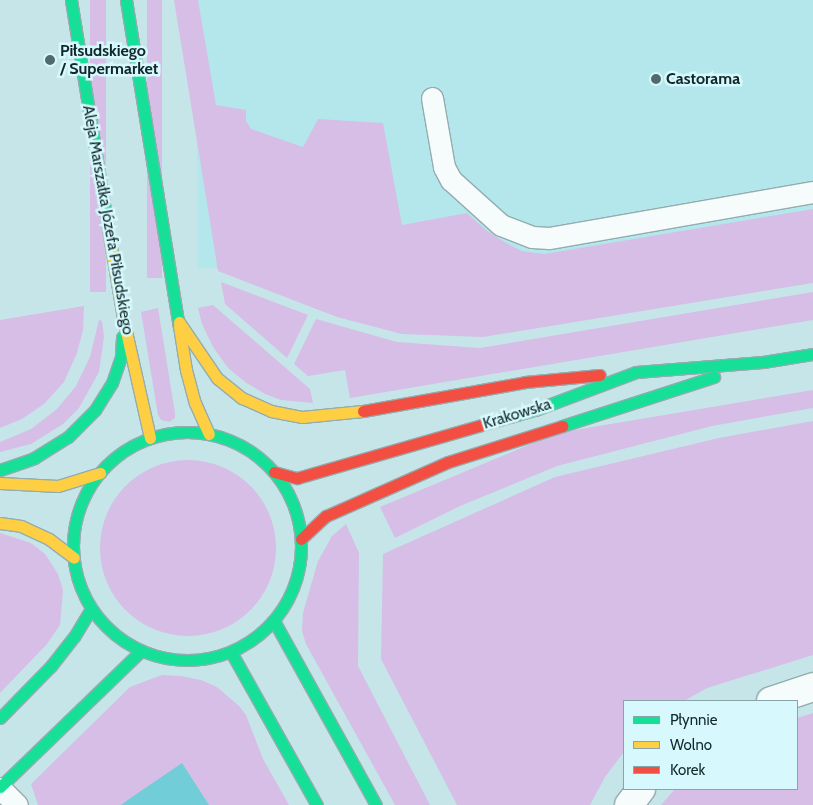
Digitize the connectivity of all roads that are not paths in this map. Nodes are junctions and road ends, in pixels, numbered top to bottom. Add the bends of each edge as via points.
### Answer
1 (71, 0) edge
2 (126, 0) edge
3 (432, 98) dead end
4 (813, 192) edge
5 (123, 318) junction
6 (179, 322) junction
7 (813, 354) edge
8 (763, 362) junction
9 (636, 372) junction
10 (209, 434) junction
11 (150, 438) junction
12 (0, 470) edge
13 (274, 472) junction
14 (100, 473) junction
15 (0, 483) edge
16 (0, 523) edge
17 (301, 539) junction
18 (74, 558) junction
19 (91, 608) junction
20 (274, 621) junction
21 (141, 651) junction
22 (231, 652) junction
23 (813, 687) edge
24 (774, 700) edge
25 (0, 718) edge
26 (0, 787) edge
27 (640, 790) edge
28 (17, 805) edge
29 (317, 805) edge
30 (376, 805) edge
31 (629, 805) edge

1 - 5 main road, Aleja Marszałka Józefa Piłsudskiego
2 - 6 main road
3 - 4 lane via 444,167 451,180 501,225 532,237 549,238
5 - 11 main road, Aleja Marszałka Józefa Piłsudskiego
5 - 12 main road via 121,357 112,383 95,410 68,437 34,458
6 - 9 main road via 217,378 242,398 270,411 302,417 344,414 525,382
6 - 10 main road via 186,370 195,403
7 - 8 main road, Krakowska
8 - 9 main road, Krakowska
8 - 17 main road, Krakowska via 448,462 326,516
9 - 13 main road, Krakowska via 534,410 402,446 333,469 297,478
10 - 11 main road via 169,433
10 - 13 main road via 233,442
11 - 14 main road via 122,452
13 - 17 main road via 288,492
14 - 15 main road via 58,486
14 - 18 main road via 78,513
16 - 18 main road via 21,526 49,539
17 - 20 main road via 300,568 290,596
18 - 19 main road via 80,584
19 - 21 main road via 105,626
19 - 25 main road via 51,666
20 - 22 main road via 254,639
20 - 30 main road
21 - 22 main road via 170,660 193,660
21 - 26 main road
22 - 29 main road
23 - 24 street
26 - 28 lane
27 - 31 street

